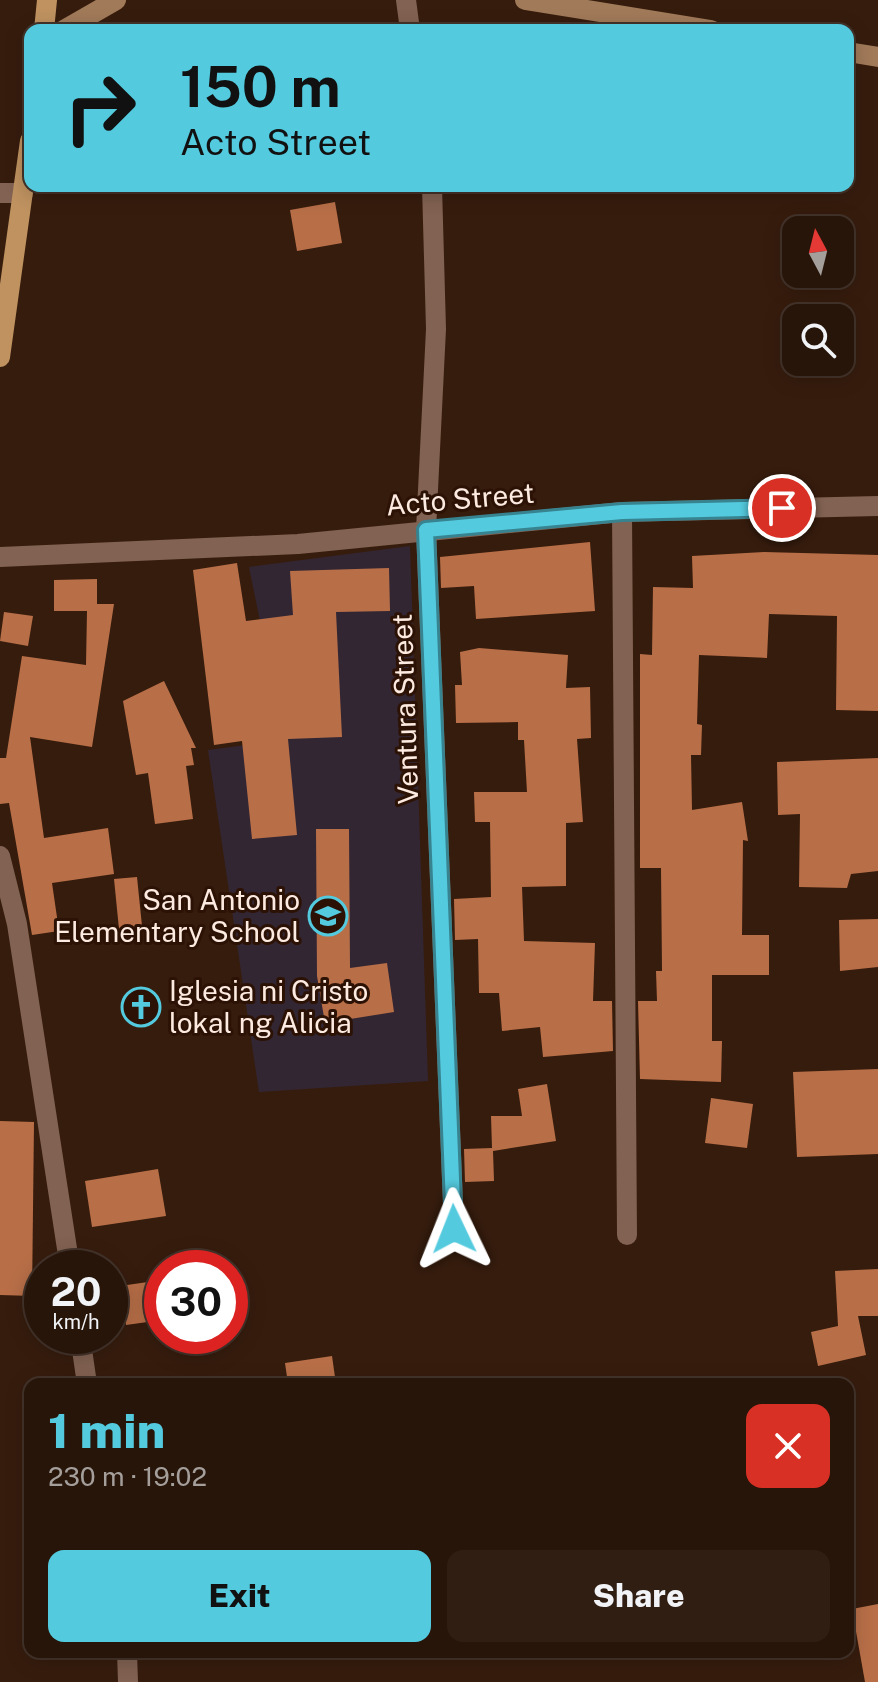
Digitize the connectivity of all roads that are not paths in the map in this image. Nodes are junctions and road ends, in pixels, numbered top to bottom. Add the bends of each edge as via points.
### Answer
1 (47, 0) edge
2 (116, 0) edge
3 (406, 0) edge
4 (525, 0) edge
5 (45, 24) edge
6 (74, 24) edge
7 (409, 24) edge
8 (674, 24) edge
9 (854, 53) edge
10 (878, 57) edge
11 (24, 186) edge
12 (432, 192) edge
13 (0, 193) edge
14 (23, 193) junction
15 (0, 357) edge
16 (878, 506) edge
17 (622, 512) junction
18 (426, 530) junction
19 (0, 557) edge
20 (0, 856) edge
21 (454, 1229) dead end
22 (627, 1235) dead end
23 (67, 1250) edge
24 (83, 1354) edge
25 (86, 1378) edge
26 (127, 1658) edge
27 (128, 1682) edge

1 - 5 main road
2 - 6 main road
3 - 7 street
4 - 8 main road
9 - 10 main road
11 - 14 main road
12 - 18 street, Ventura Street via 436,329
13 - 14 street
14 - 15 main road
16 - 17 street, Acto Street
17 - 18 street, Acto Street
17 - 22 street
18 - 19 street, Acto Street via 284,545
18 - 21 street, Ventura Street
20 - 23 street via 17,924
24 - 25 street
26 - 27 street

